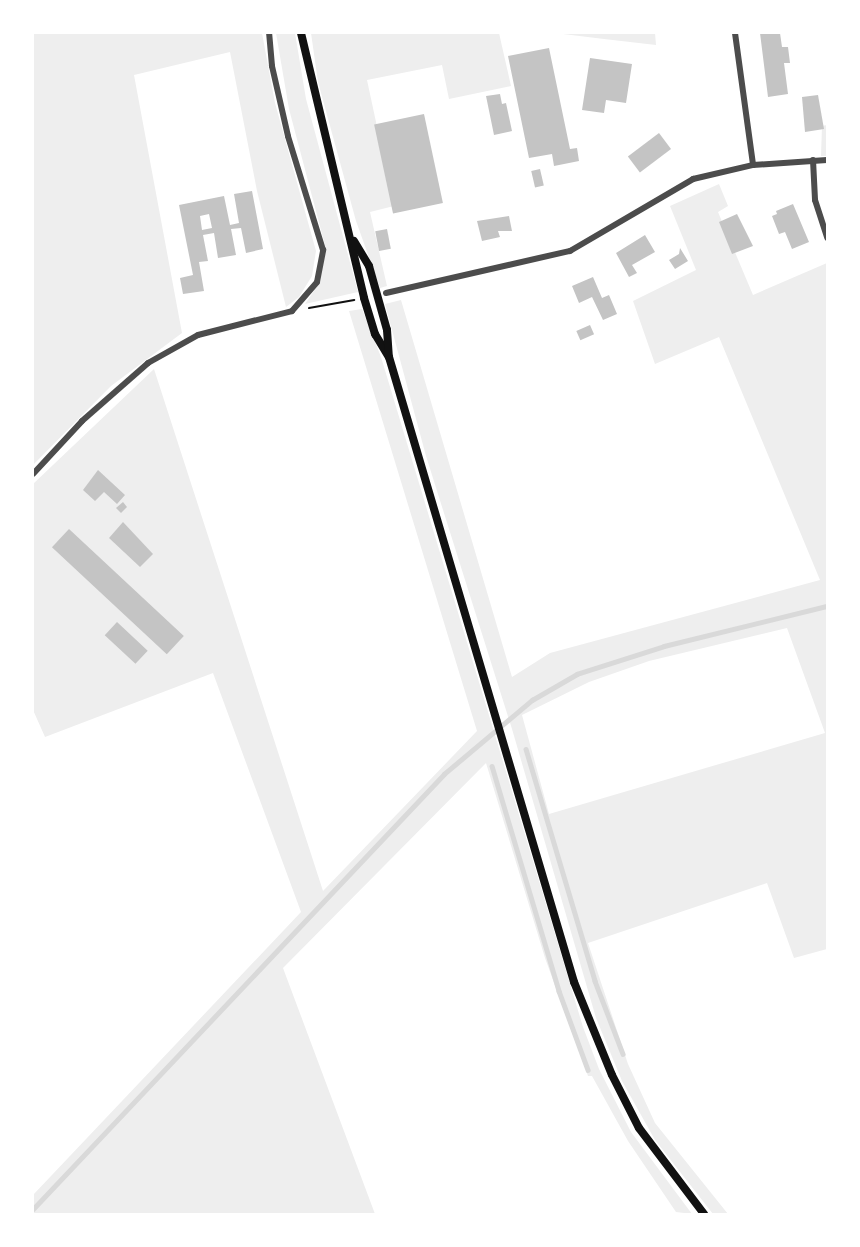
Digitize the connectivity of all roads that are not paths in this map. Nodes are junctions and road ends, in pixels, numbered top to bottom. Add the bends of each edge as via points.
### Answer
1 (269, 33) edge
2 (301, 33) edge
3 (735, 33) edge
4 (813, 160) junction
5 (827, 160) edge
6 (753, 165) junction
7 (352, 238) junction
8 (827, 238) edge
9 (386, 293) dead end
10 (389, 357) junction
11 (33, 474) edge
12 (704, 1214) edge

1 - 11 street via 272,66 288,136 323,250 317,282 292,311 219,327 179,342 148,363 82,421
2 - 7 main road via 323,137
3 - 6 street
4 - 5 street
4 - 6 street
4 - 8 street via 815,200
6 - 9 street via 693,179 570,251
7 - 10 main road via 375,334
7 - 10 main road via 369,266 387,330
10 - 12 main road via 574,982 612,1075 639,1128

